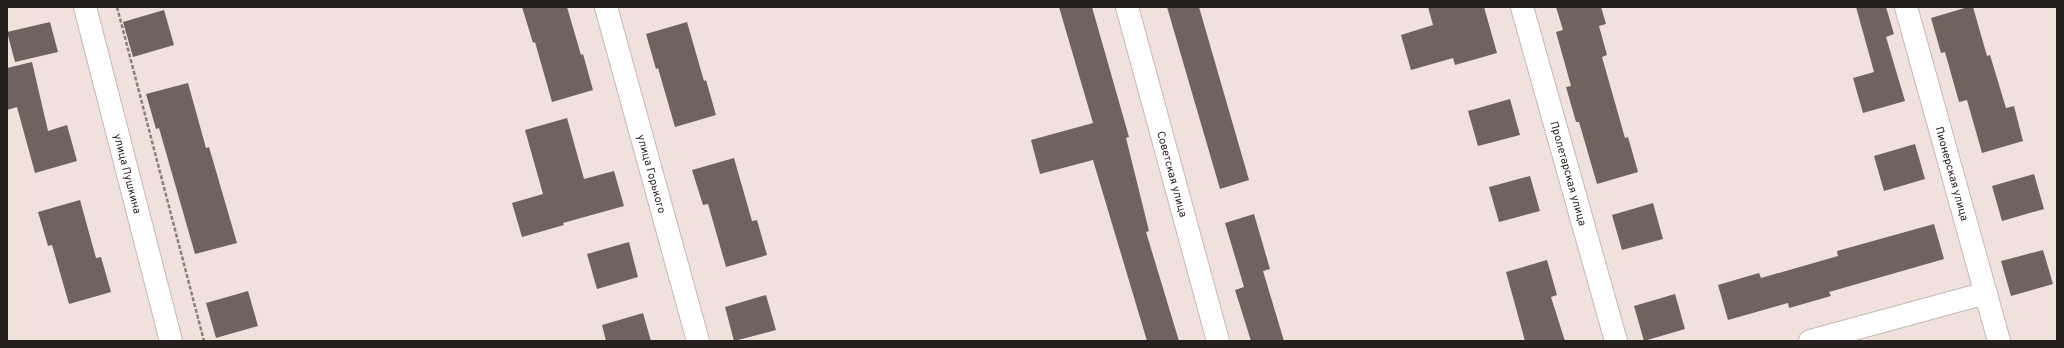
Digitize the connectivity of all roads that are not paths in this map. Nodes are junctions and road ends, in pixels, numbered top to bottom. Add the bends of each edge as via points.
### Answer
1 (85, 7) edge
2 (606, 7) edge
3 (1127, 7) edge
4 (1522, 7) edge
5 (1906, 7) edge
6 (1986, 293) junction
7 (171, 341) edge
8 (698, 341) edge
9 (1218, 341) edge
10 (1616, 341) edge
11 (1810, 341) edge
12 (1999, 341) edge

1 - 7 street, улица Пушкина
2 - 8 street, улица Горького
3 - 9 street, Советская улица
4 - 10 street, Пролетарская улица
5 - 6 street, Пионерская улица
6 - 11 street
6 - 12 street, Пионерская улица

